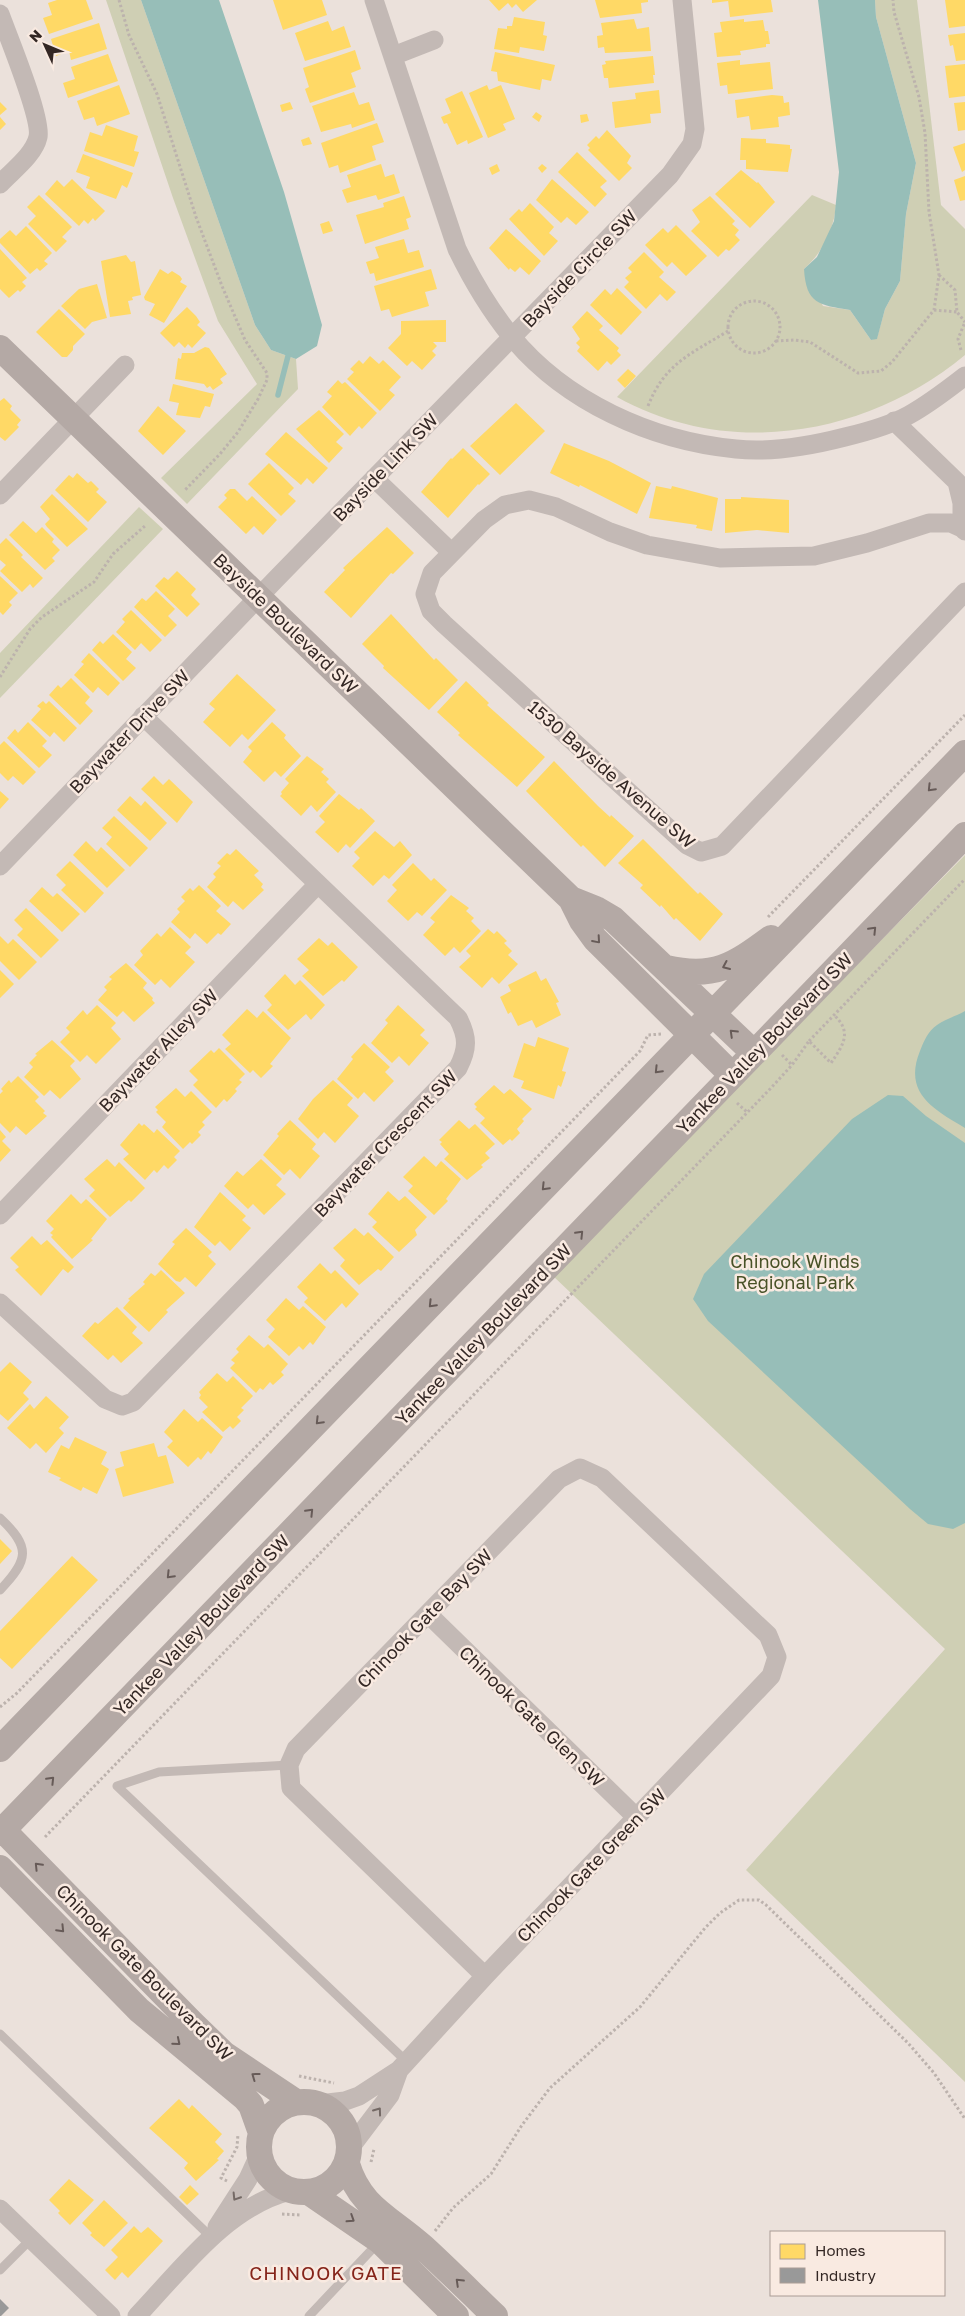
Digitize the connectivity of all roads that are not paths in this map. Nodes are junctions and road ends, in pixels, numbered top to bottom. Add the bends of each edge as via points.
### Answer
1 (374, 0) edge
2 (682, 0) edge
3 (0, 14) edge
4 (434, 40) dead end
5 (393, 56) junction
6 (0, 184) edge
7 (512, 337) junction
8 (0, 348) edge
9 (125, 365) dead end
10 (965, 376) edge
11 (73, 418) junction
12 (894, 421) junction
13 (374, 478) junction
14 (0, 495) edge
15 (964, 529) edge
16 (450, 552) junction
17 (965, 592) edge
18 (259, 596) junction
19 (143, 716) junction
20 (965, 753) edge
21 (965, 835) edge
22 (0, 866) edge
23 (317, 885) junction
24 (571, 899) junction
25 (823, 899) junction
26 (666, 968) junction
27 (713, 1014) junction
28 (692, 1035) junction
29 (754, 1053) junction
30 (732, 1076) junction
31 (0, 1215) edge
32 (0, 1303) edge
33 (0, 1518) edge
34 (0, 1590) edge
35 (428, 1614) junction
36 (777, 1657) joint
37 (44, 1703) junction
38 (0, 1727) edge
39 (0, 1749) edge
40 (289, 1765) junction
41 (636, 1817) junction
42 (1, 1830) edge
43 (0, 1868) edge
44 (27, 1894) junction
45 (0, 1895) edge
46 (485, 1976) junction
47 (0, 2034) edge
48 (402, 2066) junction
49 (308, 2103) junction
50 (253, 2139) junction
51 (348, 2156) junction
52 (301, 2200) junction
53 (0, 2209) edge
54 (388, 2233) junction
55 (211, 2237) junction
56 (31, 2239) junction
57 (0, 2270) edge
58 (111, 2316) edge
59 (137, 2316) edge
60 (309, 2316) edge
61 (456, 2316) edge
62 (494, 2316) edge

1 - 5 street, Bayside Circle SW
2 - 7 street, Bayside Circle SW via 695,112 692,144 670,175
3 - 6 street via 36,115 38,137 30,153
4 - 5 street
5 - 7 street, Bayside Circle SW via 457,249 470,276
7 - 12 street via 548,372 616,417 697,444 778,449 823,443
7 - 13 street, Bayside Link SW
8 - 11 main road, Bayside Boulevard SW
9 - 11 street
10 - 12 street via 923,406
11 - 14 street
11 - 18 main road, Bayside Boulevard SW
12 - 15 street, 1530 Bayside Avenue SW via 957,482
13 - 16 street
13 - 18 street, Bayside Link SW
15 - 16 street, 1530 Bayside Avenue SW via 951,524 929,523 814,556 720,558 647,545 556,507 529,500 505,505
16 - 17 street, 1530 Bayside Avenue SW via 432,573 425,594 431,611 687,845 701,852 722,846
18 - 19 street, Baywater Drive SW
18 - 24 main road, Bayside Boulevard SW
19 - 22 street, Baywater Drive SW
19 - 23 street, Baywater Crescent SW
20 -> 25 main road
29 -> 21 main road, Yankee Valley Boulevard SW
23 - 31 street, Baywater Alley SW
23 - 32 street, Baywater Crescent SW via 458,1018 467,1041 458,1068 133,1402 122,1406 105,1399
24 - 26 main road, Bayside Boulevard SW via 613,919
24 -> 28 main road, Bayside Boulevard SW via 595,939
25 -> 26 main road via 758,948 728,966 700,973
25 - 27 main road
26 - 27 main road, Bayside Boulevard SW
27 - 28 main road
29 -> 27 main road, Bayside Boulevard SW
28 - 30 main road, Bayside Boulevard SW
28 -> 37 main road
29 - 30 main road, Yankee Valley Boulevard SW
42 -> 30 main road, Yankee Valley Boulevard SW
33 - 34 lane via 17,1534 23,1547 21,1562
35 - 36 street, Chinook Gate Bay SW via 559,1479 580,1468 602,1478 768,1635
35 - 40 street, Chinook Gate Bay SW via 296,1749
35 - 41 street, Chinook Gate Glen SW
36 - 41 street, Chinook Gate Green SW via 771,1676
37 - 38 main road
37 - 39 main road
40 - 46 street via 291,1788
40 - 48 lane via 159,1772 117,1786
41 - 46 street, Chinook Gate Green SW
49 -> 42 main road, Chinook Gate Boulevard SW via 224,2054
43 - 44 main road, Chinook Gate Boulevard SW
44 - 45 main road
44 -> 50 main road, Chinook Gate Boulevard SW via 139,2010 252,2105
46 - 48 street, Chinook Gate Green SW
47 - 55 lane
48 - 49 street, Chinook Gate Green SW via 359,2096 345,2101
51 -> 48 street, Chinook Gate Green SW via 390,2095
49 - 50 main road via 275,2112
49 - 51 main road via 332,2110 342,2121 348,2134
50 - 52 main road via 270,2177
50 -> 55 street via 248,2179
51 - 52 main road via 341,2174 332,2183
51 - 54 main road via 352,2180
52 -> 54 main road
52 - 55 street via 272,2195
53 - 56 street
54 - 60 lane
54 - 61 main road
62 -> 54 main road via 421,2246
55 - 59 street
56 - 57 lane
56 - 58 street

